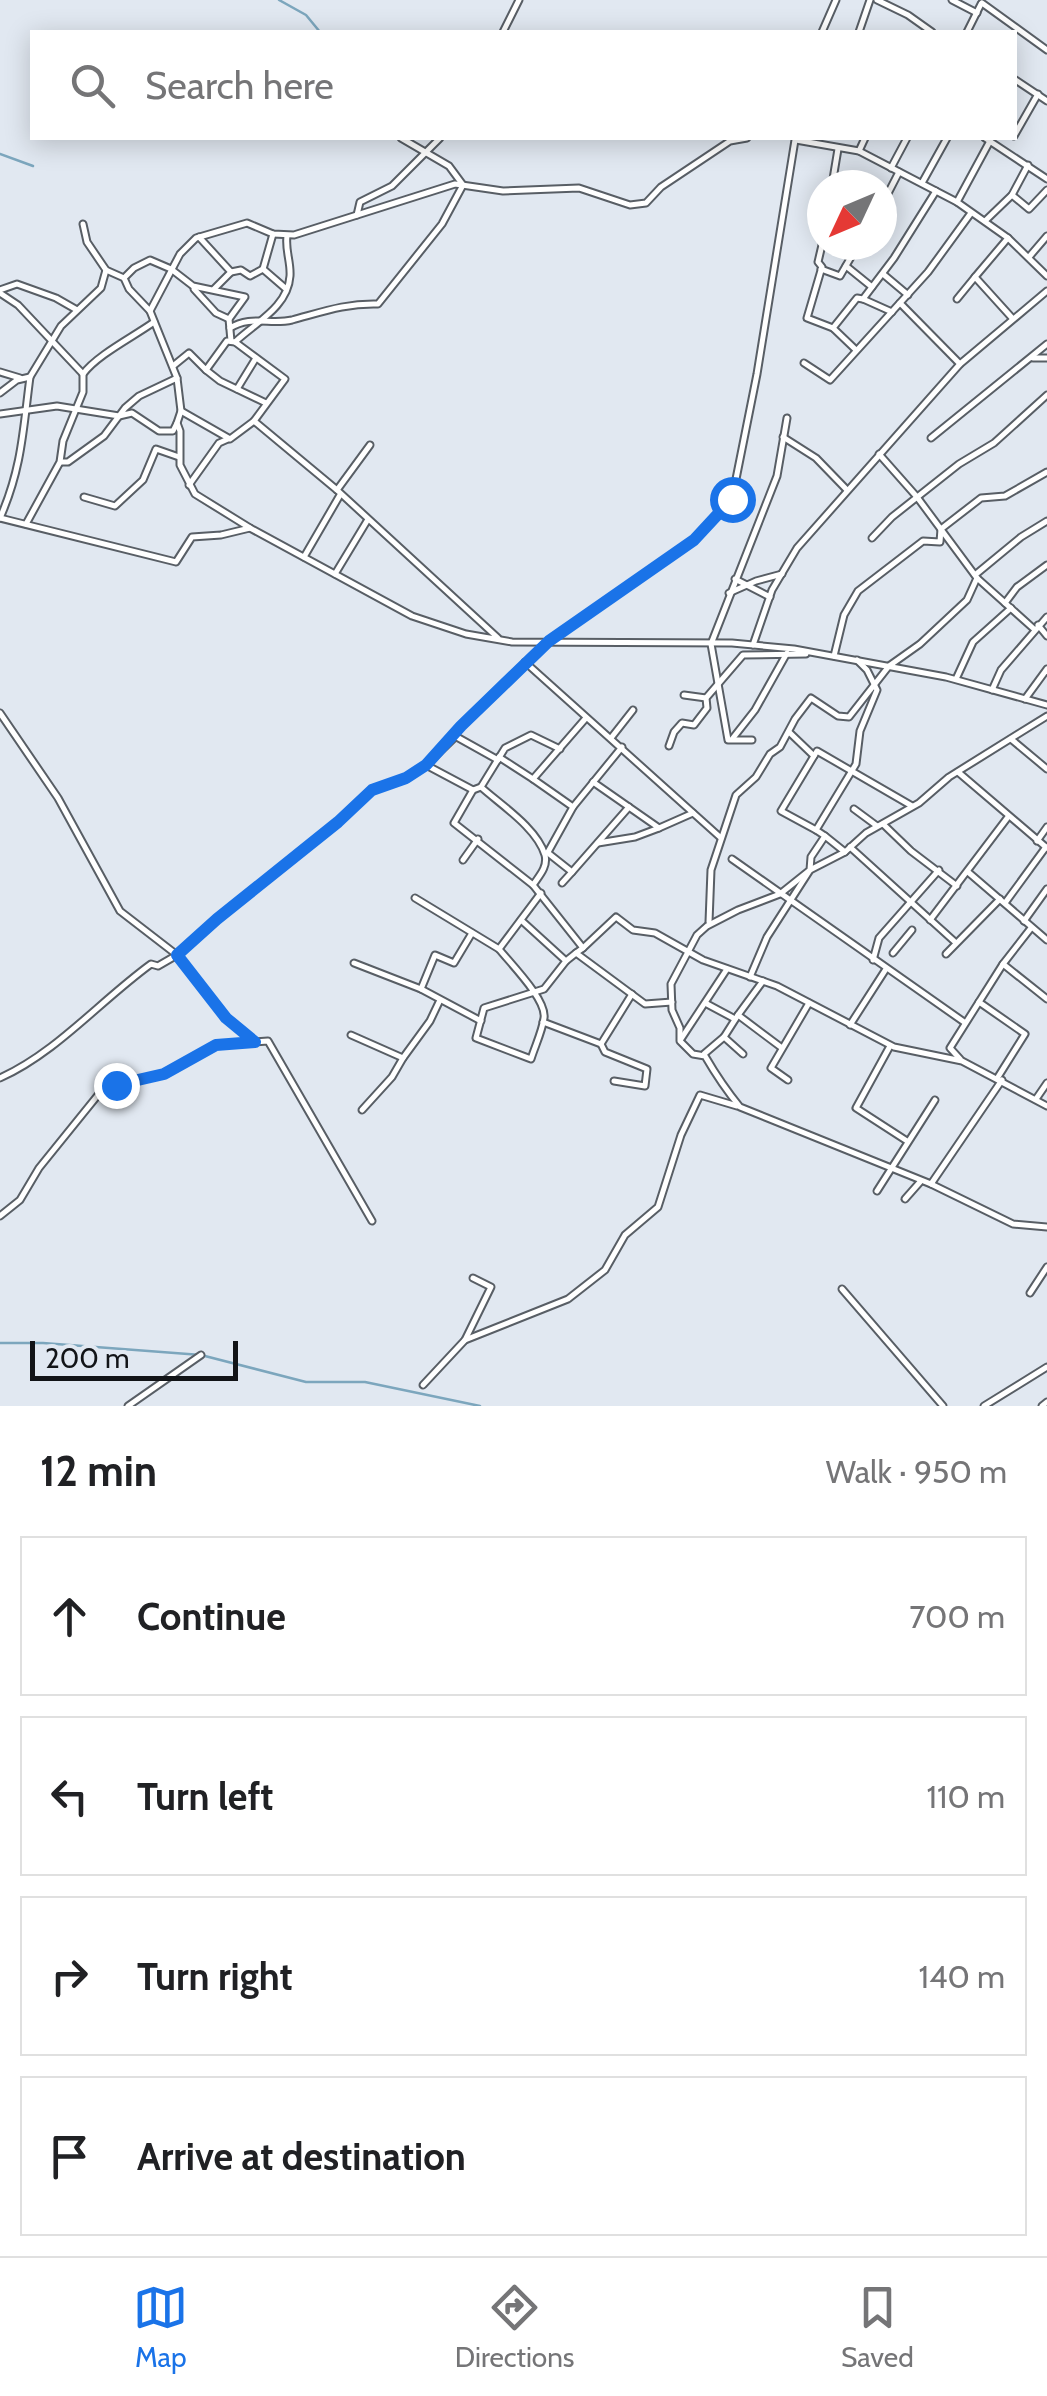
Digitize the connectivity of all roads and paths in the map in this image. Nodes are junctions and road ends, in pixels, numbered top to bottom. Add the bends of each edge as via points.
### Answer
1 (519, 0) edge
2 (836, 0) edge
3 (874, 0) edge
4 (952, 0) edge
5 (982, 1) edge
6 (977, 13) junction
7 (918, 22) junction
8 (504, 30) edge
9 (823, 30) edge
10 (860, 30) edge
11 (913, 30) edge
12 (929, 30) edge
13 (968, 30) edge
14 (1047, 50) edge
15 (1017, 82) edge
16 (1044, 96) edge
17 (1017, 133) edge
18 (405, 140) edge
19 (438, 140) edge
20 (738, 140) edge
21 (794, 140) edge
22 (864, 140) edge
23 (906, 140) edge
24 (946, 140) edge
25 (988, 140) edge
26 (990, 140) edge
27 (1012, 140) edge
28 (825, 141) edge
29 (838, 149) junction
30 (859, 150) junction
31 (1006, 150) junction
32 (427, 152) junction
33 (1028, 165) junction
34 (891, 168) junction
35 (834, 170) edge
36 (899, 172) junction
37 (897, 176) edge
38 (1047, 180) edge
39 (922, 183) junction
40 (464, 186) junction
41 (1047, 190) edge
42 (936, 191) junction
43 (1012, 195) junction
44 (957, 202) junction
45 (971, 213) junction
46 (357, 216) junction
47 (984, 221) junction
48 (83, 224) dead end
49 (273, 234) junction
50 (287, 236) junction
51 (1047, 236) edge
52 (200, 237) junction
53 (1008, 238) junction
54 (1029, 257) junction
55 (818, 260) edge
56 (849, 260) edge
57 (846, 266) junction
58 (172, 269) junction
59 (263, 269) junction
60 (821, 269) junction
61 (106, 270) junction
62 (231, 272) junction
63 (882, 274) junction
64 (1047, 276) edge
65 (975, 277) junction
66 (124, 278) junction
67 (193, 286) junction
68 (872, 287) junction
69 (285, 288) junction
70 (214, 290) junction
71 (0, 292) edge
72 (1047, 292) edge
73 (908, 295) junction
74 (863, 299) junction
75 (957, 300) dead end
76 (900, 303) junction
77 (77, 310) junction
78 (150, 311) junction
79 (892, 312) junction
80 (229, 319) junction
81 (262, 320) junction
82 (1013, 320) junction
83 (154, 322) junction
84 (230, 328) junction
85 (833, 328) junction
86 (49, 342) junction
87 (233, 342) junction
88 (1047, 344) edge
89 (857, 351) junction
90 (256, 358) junction
91 (1030, 358) junction
92 (1047, 358) edge
93 (804, 364) dead end
94 (960, 364) junction
95 (174, 366) junction
96 (206, 370) junction
97 (0, 372) edge
98 (82, 374) junction
99 (26, 378) junction
100 (177, 378) junction
101 (236, 389) junction
102 (0, 393) edge
103 (1047, 395) edge
104 (266, 404) junction
105 (26, 410) junction
106 (78, 410) junction
107 (181, 410) junction
108 (0, 414) edge
109 (120, 415) junction
110 (788, 418) dead end
111 (254, 421) junction
112 (177, 423) junction
113 (783, 437) junction
114 (931, 438) dead end
115 (230, 439) junction
116 (370, 444) dead end
117 (879, 454) junction
118 (179, 457) junction
119 (60, 462) junction
120 (1047, 472) edge
121 (188, 485) junction
122 (847, 490) junction
123 (338, 492) junction
124 (917, 496) junction
125 (84, 497) dead end
126 (0, 518) edge
127 (368, 520) junction
128 (1047, 521) edge
129 (26, 524) junction
130 (250, 528) junction
131 (940, 529) junction
132 (872, 538) dead end
133 (304, 557) junction
134 (1047, 564) edge
135 (335, 574) junction
136 (782, 574) junction
137 (976, 577) junction
138 (735, 579) junction
139 (749, 586) junction
140 (729, 593) junction
141 (770, 597) junction
142 (1008, 605) junction
143 (1047, 617) edge
144 (1036, 627) junction
145 (1047, 636) edge
146 (500, 640) junction
147 (549, 641) junction
148 (710, 644) junction
149 (752, 645) junction
150 (788, 653) junction
151 (824, 654) junction
152 (834, 656) junction
153 (858, 660) junction
154 (526, 662) junction
155 (888, 666) junction
156 (1047, 669) edge
157 (956, 680) junction
158 (717, 685) junction
159 (875, 685) junction
160 (992, 690) junction
161 (684, 695) dead end
162 (706, 698) junction
163 (1025, 699) junction
164 (1047, 704) edge
165 (634, 710) dead end
166 (0, 713) edge
167 (1047, 716) edge
168 (587, 717) junction
169 (789, 732) junction
170 (455, 736) junction
171 (611, 738) junction
172 (1010, 738) junction
173 (732, 740) junction
174 (752, 740) dead end
175 (669, 746) dead end
176 (622, 747) junction
177 (560, 749) junction
178 (814, 756) junction
179 (498, 759) junction
180 (426, 765) junction
181 (1047, 768) edge
182 (852, 770) junction
183 (958, 772) junction
184 (533, 780) junction
185 (593, 782) junction
186 (482, 788) junction
187 (472, 790) junction
188 (573, 806) junction
189 (912, 806) junction
190 (629, 807) junction
191 (854, 809) dead end
192 (693, 813) junction
193 (1008, 817) junction
194 (880, 825) junction
195 (1047, 827) edge
196 (659, 828) junction
197 (816, 830) junction
198 (825, 836) junction
199 (478, 840) junction
200 (722, 840) junction
201 (1037, 841) junction
202 (598, 843) junction
203 (1047, 848) edge
204 (848, 849) junction
205 (546, 855) junction
206 (732, 859) dead end
207 (463, 860) dead end
208 (810, 870) junction
209 (938, 870) junction
210 (572, 872) junction
211 (968, 872) junction
212 (562, 883) dead end
213 (532, 885) junction
214 (957, 886) junction
215 (1047, 889) edge
216 (541, 893) junction
217 (780, 894) junction
218 (415, 898) dead end
219 (791, 900) junction
220 (1002, 901) junction
221 (910, 902) junction
222 (520, 920) junction
223 (930, 920) junction
224 (1024, 921) junction
225 (708, 925) junction
226 (1031, 928) junction
227 (912, 930) dead end
228 (472, 933) junction
229 (1047, 940) edge
230 (956, 942) junction
231 (583, 948) junction
232 (499, 949) junction
233 (690, 952) junction
234 (576, 953) junction
235 (893, 954) dead end
236 (946, 954) dead end
237 (177, 955) junction
238 (873, 960) junction
239 (566, 962) junction
240 (354, 964) dead end
241 (1003, 964) junction
242 (728, 968) junction
243 (886, 969) junction
244 (750, 977) junction
245 (763, 980) junction
246 (421, 990) junction
247 (534, 992) junction
248 (632, 994) junction
249 (1047, 999) edge
250 (440, 1000) junction
251 (672, 1002) junction
252 (979, 1002) junction
253 (706, 1003) junction
254 (809, 1003) junction
255 (736, 1017) junction
256 (480, 1021) junction
257 (543, 1022) junction
258 (964, 1022) junction
259 (850, 1025) junction
260 (352, 1035) dead end
261 (724, 1036) junction
262 (255, 1042) junction
263 (680, 1042) junction
264 (601, 1044) junction
265 (890, 1045) junction
266 (782, 1048) junction
267 (743, 1054) dead end
268 (702, 1055) junction
269 (403, 1058) junction
270 (962, 1062) junction
271 (0, 1078) edge
272 (1000, 1079) junction
273 (788, 1080) dead end
274 (614, 1081) dead end
275 (1047, 1083) edge
276 (1036, 1099) junction
277 (935, 1100) dead end
278 (1047, 1106) edge
279 (740, 1107) junction
280 (362, 1110) dead end
281 (908, 1141) junction
282 (894, 1169) junction
283 (920, 1182) junction
284 (931, 1184) junction
285 (877, 1191) dead end
286 (905, 1199) dead end
287 (0, 1216) edge
288 (372, 1220) dead end
289 (1047, 1227) edge
290 (1047, 1267) edge
291 (473, 1278) dead end
292 (1038, 1280) junction
293 (1047, 1284) edge
294 (842, 1288) dead end
295 (1030, 1293) dead end
296 (465, 1340) junction
297 (201, 1356) dead end
298 (1046, 1371) edge
299 (423, 1385) dead end
300 (128, 1406) edge
301 (944, 1406) edge
302 (984, 1406) edge

1 - 8 street
2 - 9 street
3 - 7 street
3 - 10 street
4 - 6 street
5 - 6 street
5 - 14 street
6 - 13 street
7 - 11 street
7 - 12 street
15 - 16 street
16 - 17 street
18 - 32 street
19 - 32 street
20 - 40 street via 646,202 630,204 579,188
21 - 147 street via 732,499 694,540
22 - 30 street
23 - 34 street
24 - 39 street
25 - 44 street
26 - 31 street
27 - 31 street
28 - 29 street
29 - 30 street
29 - 35 street
30 - 34 street
31 - 33 street
32 - 40 street
32 - 46 street via 392,186 360,202
33 - 38 street
33 - 43 street
34 - 36 street
36 - 37 street
36 - 39 street
39 - 42 street
40 - 46 street
40 - 81 street via 378,304
41 - 43 street via 1029,209
42 - 44 street
42 - 63 street
43 - 47 street
44 - 45 street
45 - 47 street
45 - 73 street
46 - 50 street
47 - 53 street
48 - 61 street
49 - 50 street
49 - 52 street via 248,224
49 - 59 street
50 - 69 street
51 - 54 street
52 - 58 street
52 - 62 street
53 - 54 street
53 - 65 street
54 - 64 street
55 - 60 street
56 - 57 street
57 - 60 street via 840,276
57 - 68 street
58 - 66 street via 144,261
58 - 67 street
58 - 78 street
59 - 62 street via 250,276
59 - 69 street
60 - 85 street via 808,318
61 - 66 street
61 - 77 street via 101,288
62 - 70 street
63 - 68 street
63 - 73 street
65 - 75 street
65 - 82 street
66 - 78 street
67 - 70 street
67 - 80 street
68 - 74 street
69 - 81 street
70 - 80 street via 245,297
71 - 77 street via 17,284
71 - 86 street
72 - 82 street
73 - 76 street
74 - 79 street
74 - 85 street
76 - 79 street
76 - 94 street
77 - 86 street
78 - 83 street
79 - 89 street
80 - 84 street
81 - 84 street
81 - 87 street
82 - 94 street
83 - 95 street
83 - 98 street
84 - 87 street
85 - 89 street
86 - 98 street
86 - 99 street
87 - 90 street
87 - 96 street via 227,341
88 - 91 street
89 - 93 street via 830,380
90 - 101 street
90 - 104 street via 285,380
91 - 92 street
91 - 114 street
94 - 117 street
95 - 96 street via 188,354
95 - 100 street
96 - 101 street
97 - 99 street
98 - 106 street
99 - 102 street
99 - 105 street
100 - 107 street
100 - 109 street via 139,396
101 - 104 street
103 - 124 street via 994,443
104 - 111 street
105 - 106 street
105 - 108 street
105 - 126 street via 16,484
106 - 109 street
106 - 119 street
107 - 112 street
107 - 115 street
109 - 112 street via 139,415 162,432
109 - 119 street via 104,436
110 - 113 street
111 - 115 street
111 - 123 street
112 - 118 street
113 - 122 street
113 - 138 street via 777,476
115 - 121 street via 219,443
116 - 123 street
117 - 122 street
117 - 124 street
118 - 121 street
118 - 125 street via 156,448 142,480 115,506
119 - 129 street
120 - 131 street via 1005,496 981,498
121 - 130 street
122 - 136 street
123 - 127 street
123 - 133 street
124 - 131 street
124 - 132 street
126 - 129 street
127 - 135 street
127 - 146 street
128 - 137 street
129 - 130 street via 176,562 192,537
130 - 133 street
131 - 137 street
131 - 152 street via 940,542 923,542 858,591
133 - 135 street
134 - 142 street via 1018,587
135 - 146 street via 412,616
136 - 139 street
136 - 141 street
137 - 142 street
137 - 155 street via 967,600
138 - 139 street
138 - 140 street
139 - 140 street
139 - 141 street
140 - 148 street
141 - 149 street
142 - 144 street
142 - 157 street via 973,642
143 - 144 street
144 - 145 street
144 - 160 street
146 - 147 street
147 - 148 street
147 - 154 street
148 - 149 street
148 - 158 street
149 - 151 street
150 - 151 street
150 - 158 street via 743,655
150 - 173 street
151 - 152 street
152 - 153 street
153 - 155 street
153 - 159 street
154 - 168 street
154 - 170 street
155 - 157 street
155 - 159 street
156 - 163 street
157 - 160 street
158 - 162 street
158 - 173 street
159 - 169 street via 849,717 811,698
159 - 182 street
160 - 163 street
161 - 162 street
162 - 175 street via 694,725 682,723
163 - 164 street
165 - 171 street
166 - 237 street via 58,798 120,911
167 - 172 street
168 - 171 street
168 - 177 street
169 - 178 street
169 - 200 street via 736,795
170 - 179 street
170 - 180 street
171 - 176 street
172 - 181 street
172 - 183 street
173 - 174 street
176 - 185 street
176 - 192 street
177 - 179 street via 531,735 504,748
177 - 184 street
178 - 182 street via 817,751
178 - 197 street via 781,811
179 - 184 street
179 - 186 street
180 - 187 street
180 - 237 street via 372,790
182 - 189 street
182 - 197 street
183 - 189 street
183 - 193 street
184 - 188 street
185 - 188 street
185 - 190 street
186 - 187 street
186 - 205 street
187 - 199 street via 454,823
188 - 205 street
189 - 194 street
190 - 196 street
190 - 202 street
191 - 194 street
192 - 196 street
192 - 200 street
193 - 201 street
193 - 211 street
194 - 204 street
194 - 209 street
195 - 201 street
196 - 202 street
197 - 198 street
198 - 204 street
198 - 208 street
199 - 207 street
199 - 213 street
200 - 225 street via 711,870
201 - 203 street
202 - 210 street
203 - 220 street
204 - 208 street
204 - 221 street
205 - 210 street
205 - 213 street
206 - 217 street
208 - 217 street
208 - 219 street
209 - 214 street
209 - 221 street
210 - 212 street
211 - 214 street
211 - 220 street
213 - 216 street
214 - 223 street
215 - 224 street
216 - 222 street
216 - 231 street
217 - 219 street
217 - 225 street
218 - 228 street
219 - 238 street
219 - 244 street
220 - 224 street
220 - 230 street
221 - 223 street
221 - 238 street via 879,938
222 - 232 street
222 - 239 street
223 - 230 street
224 - 226 street
225 - 233 street
226 - 229 street
226 - 241 street
227 - 235 street
228 - 232 street
228 - 246 street via 454,963 435,956
230 - 236 street
231 - 233 street via 616,917
231 - 234 street
232 - 247 street
233 - 242 street
233 - 251 street via 671,984
234 - 239 street
234 - 248 street
237 - 262 street via 226,1018
237 - 271 street via 151,964 49,1048
238 - 243 street
239 - 247 street via 544,990
240 - 246 street
241 - 249 street
241 - 252 street
242 - 244 street
242 - 253 street
243 - 258 street
243 - 259 street
244 - 245 street
245 - 254 street
245 - 255 street
246 - 250 street
247 - 256 street via 484,1008
247 - 257 street via 544,1005
248 - 251 street via 645,1004
248 - 264 street
250 - 256 street
250 - 269 street
251 - 263 street
252 - 258 street
252 - 272 street via 1025,1034
253 - 255 street
253 - 263 street
254 - 259 street
254 - 266 street
255 - 261 street
255 - 266 street
256 - 257 street via 476,1038 531,1059
257 - 264 street
258 - 270 street via 950,1048
259 - 265 street
260 - 269 street
261 - 267 street
261 - 268 street
262 - 287 street via 216,1045 164,1074 98,1096 20,1200
262 - 288 street via 268,1041
263 - 268 street
264 - 274 street via 604,1052 647,1069 645,1086
265 - 270 street
265 - 281 street via 856,1108
266 - 273 street via 770,1068
268 - 279 street
269 - 280 street
270 - 272 street
272 - 276 street
272 - 284 street
275 - 276 street
276 - 278 street
277 - 281 street
279 - 282 street
279 - 296 street via 700,1095 658,1208 626,1235 605,1270 568,1299
281 - 282 street
282 - 283 street
282 - 285 street
283 - 284 street
283 - 286 street
284 - 289 street via 1013,1224
290 - 292 street
291 - 296 street via 490,1287
292 - 293 street
292 - 295 street
294 - 301 street
296 - 299 street
297 - 300 street
298 - 302 street

